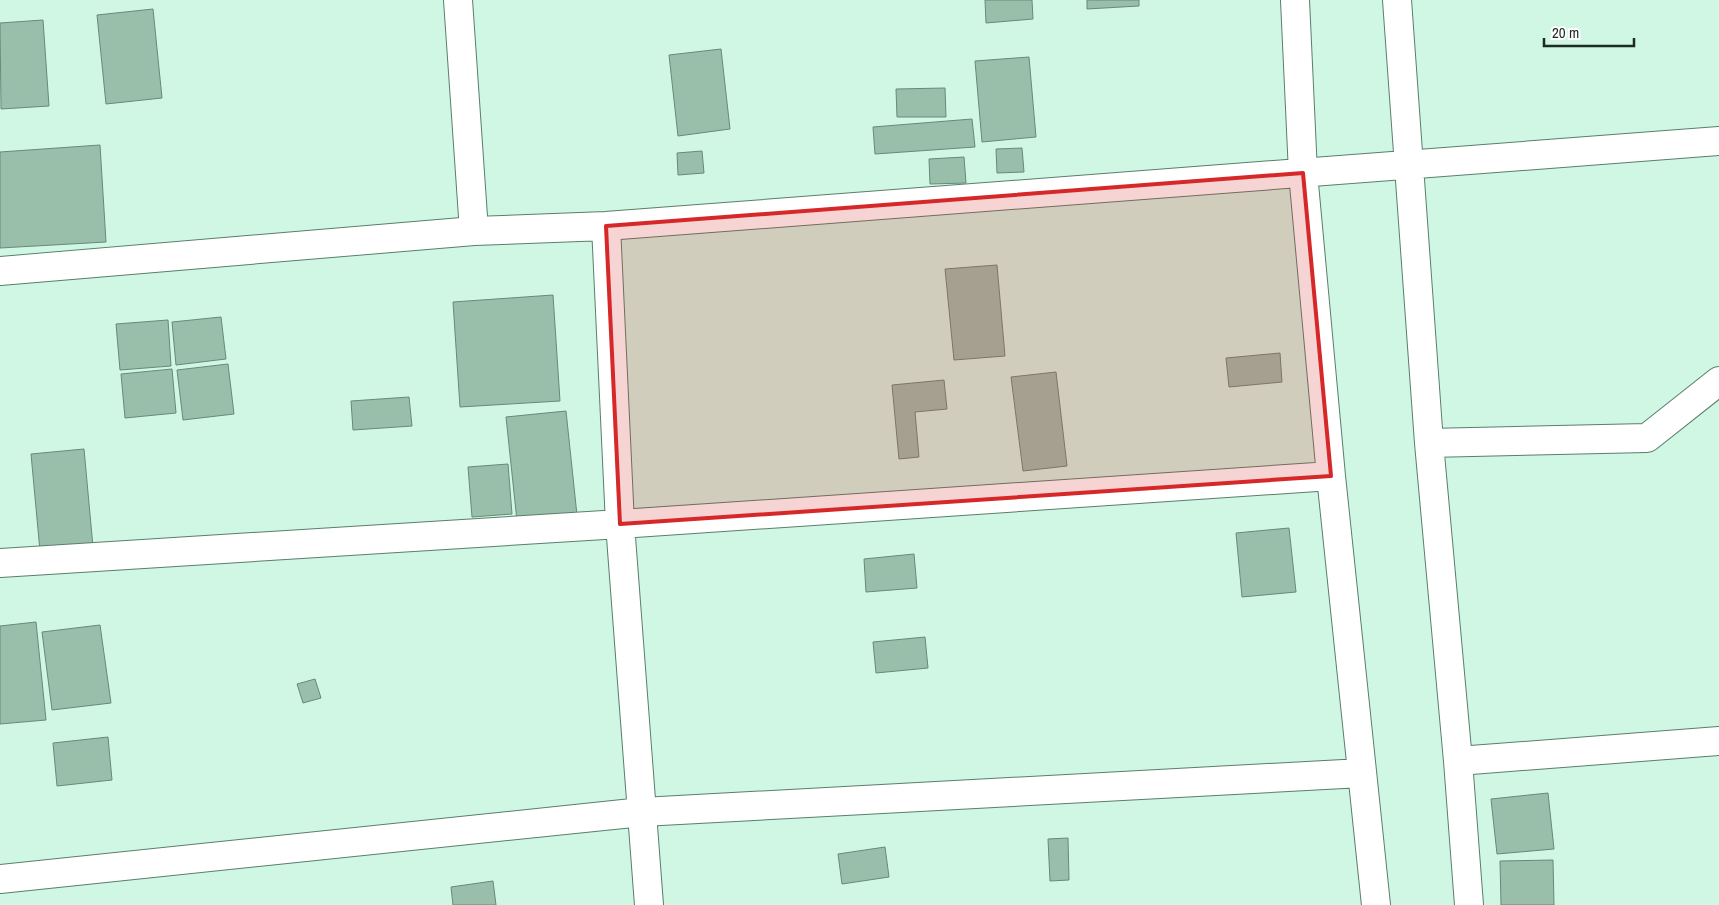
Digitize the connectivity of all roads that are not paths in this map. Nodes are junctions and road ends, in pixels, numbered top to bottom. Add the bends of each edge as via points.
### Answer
1 (458, 0) edge
2 (1295, 0) edge
3 (1397, 0) edge
4 (1719, 141) edge
5 (1408, 164) junction
6 (1304, 173) junction
7 (606, 226) junction
8 (474, 231) junction
9 (0, 271) edge
10 (1719, 381) edge
11 (1429, 443) junction
12 (1332, 476) junction
13 (620, 524) junction
14 (0, 562) edge
15 (1719, 741) edge
16 (1458, 761) junction
17 (1362, 773) junction
18 (642, 812) junction
19 (0, 879) edge
20 (649, 905) edge
21 (1376, 905) edge
22 (1470, 905) edge

1 - 8 street
2 - 6 street
3 - 5 street
4 - 5 street
5 - 6 street
5 - 11 street
6 - 7 street
6 - 12 street
7 - 8 street
7 - 13 street
8 - 9 street
10 - 11 street via 1647,438
11 - 16 street
12 - 13 street
12 - 17 street
13 - 14 street
13 - 18 street
15 - 16 street
16 - 22 street
17 - 18 street
17 - 21 street
18 - 19 street
18 - 20 street

